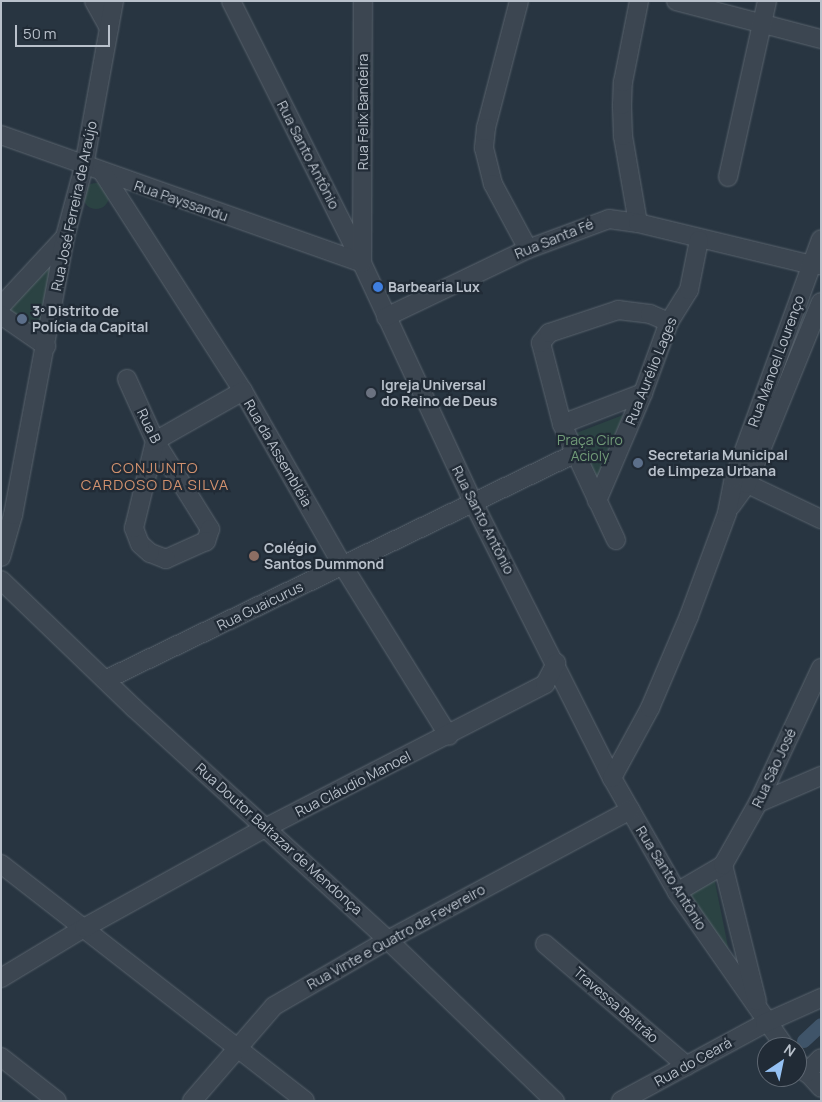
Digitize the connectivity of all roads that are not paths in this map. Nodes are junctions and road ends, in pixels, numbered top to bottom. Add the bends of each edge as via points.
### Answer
1 (94, 1) edge
2 (114, 1) edge
3 (231, 1) edge
4 (363, 1) edge
5 (519, 1) edge
6 (639, 1) edge
7 (676, 1) edge
8 (767, 1) edge
9 (762, 24) junction
10 (109, 28) junction
11 (821, 39) edge
12 (1, 136) edge
13 (84, 166) junction
14 (103, 173) junction
15 (728, 177) dead end
16 (362, 223) junction
17 (638, 223) junction
18 (344, 227) junction
19 (65, 237) junction
20 (821, 239) edge
21 (699, 240) junction
22 (528, 249) junction
23 (362, 263) junction
24 (816, 265) edge
25 (821, 302) edge
26 (1, 306) edge
27 (1, 315) edge
28 (386, 317) junction
29 (669, 322) junction
30 (46, 346) junction
31 (127, 379) dead end
32 (243, 391) junction
33 (643, 393) junction
34 (562, 424) junction
35 (155, 441) junction
36 (574, 454) junction
37 (740, 481) junction
38 (597, 501) junction
39 (474, 504) junction
40 (821, 518) edge
41 (616, 540) dead end
42 (1, 557) edge
43 (343, 566) junction
44 (1, 580) edge
45 (556, 663) junction
46 (821, 668) edge
47 (106, 679) junction
48 (545, 684) junction
49 (568, 688) junction
50 (449, 736) junction
51 (821, 776) edge
52 (612, 778) junction
53 (758, 803) junction
54 (630, 810) junction
55 (267, 827) junction
56 (1, 864) edge
57 (723, 865) junction
58 (677, 892) junction
59 (102, 918) junction
60 (84, 928) junction
61 (388, 940) junction
62 (101, 942) junction
63 (545, 944) dead end
64 (1, 978) edge
65 (821, 998) edge
66 (763, 1018) junction
67 (777, 1037) edge
68 (237, 1048) junction
69 (1, 1057) edge
70 (821, 1058) edge
71 (807, 1065) edge
72 (687, 1066) junction
73 (807, 1073) edge
74 (821, 1088) edge
75 (50, 1098) edge
76 (192, 1101) edge
77 (305, 1101) edge
78 (555, 1101) edge
79 (621, 1101) edge

1 - 10 street
2 - 10 street, Rua José Ferreira de Araújo
3 - 18 street, Rua Santo Antônio
4 - 16 street, Rua Felix Bandeira
5 - 22 street via 486,128 484,148 493,184
6 - 17 street via 623,82 622,105 623,136
7 - 9 street
8 - 9 street
9 - 11 street
9 - 15 street
10 - 13 street, Rua José Ferreira de Araújo
12 - 13 street, Rua Payssandu
13 - 14 street, Rua Payssandu
13 - 19 street, Rua José Ferreira de Araújo
14 - 23 street, Rua Payssandu
14 - 32 street, Rua da Assembléia
16 - 18 street via 354,230
16 - 23 street, Rua Felix Bandeira
17 - 21 street, Rua Santa Fé
17 - 22 street, Rua Santa Fé via 599,221
18 - 23 street, Rua Santo Antônio
19 - 26 street
19 - 30 street, Rua José Ferreira de Araújo
20 - 24 street, Rua Manoel Lourenço
21 - 24 street, Rua Santa Fé
21 - 29 street, Rua Aurélio Lages via 689,290
22 - 28 street, Rua Santa Fé
23 - 28 street, Rua Santo Antônio
24 - 37 street, Rua Manoel Lourenço
25 - 37 street, Rua Manoel Lourenço
27 - 30 street
28 - 39 street, Rua Santo Antônio
29 - 33 street, Rua Aurélio Lages
29 - 34 street via 650,314 618,310 543,337 543,356
30 - 42 street, Rua José Ferreira de Araújo via 13,515
31 - 35 street, Rua B
32 - 35 street
32 - 43 street, Rua da Assembléia
33 - 34 street
33 - 38 street, Rua Aurélio Lages
34 - 36 street
35 - 35 street, Rua B via 210,529 206,541 176,556 157,557 135,536 142,489
36 - 38 street
36 - 39 street, Rua Guaicurus
37 - 40 street
37 - 52 street, Rua Manoel Lourenço via 650,708
38 - 41 street
39 - 43 street, Rua Guaicurus
39 - 45 street, Rua Santo Antônio
43 - 47 street, Rua Guaicurus
43 - 50 street, Rua da Assembléia
44 - 47 street, Rua Doutor Baltazar de Mendonça
45 - 48 street
45 - 49 street, Rua Santo Antônio
46 - 53 street, Rua São José
47 - 55 street, Rua Doutor Baltazar de Mendonça
48 - 49 street
48 - 50 street, Rua Cláudio Manoel
49 - 52 street, Rua Santo Antônio
50 - 55 street, Rua Cláudio Manoel
51 - 53 street
52 - 54 street, Rua Santo Antônio
53 - 57 street, Rua São José
54 - 58 street, Rua Santo Antônio
54 - 61 street, Rua Vinte e Quatro de Fevereiro
55 - 59 street, Rua Cláudio Manoel
55 - 61 street, Rua Doutor Baltazar de Mendonça
56 - 60 street
57 - 58 street
57 - 66 street
58 - 66 street, Rua Santo Antônio
59 - 60 street, Rua Cláudio Manoel
59 - 62 street via 97,924
60 - 62 street
60 - 64 street, Rua Cláudio Manoel
61 - 68 street, Rua Vinte e Quatro de Fevereiro via 274,1006
61 - 78 street, Rua Doutor Baltazar de Mendonça
62 - 68 street
63 - 72 street, Travessa Beltrão
65 - 66 street, Rua do Ceará
66 - 67 street, Rua Santo Antônio
66 - 72 street, Rua do Ceará
68 - 76 street, Rua Vinte e Quatro de Fevereiro
68 - 77 street
69 - 75 street
70 - 71 street
72 - 79 street, Rua do Ceará
73 - 74 street

